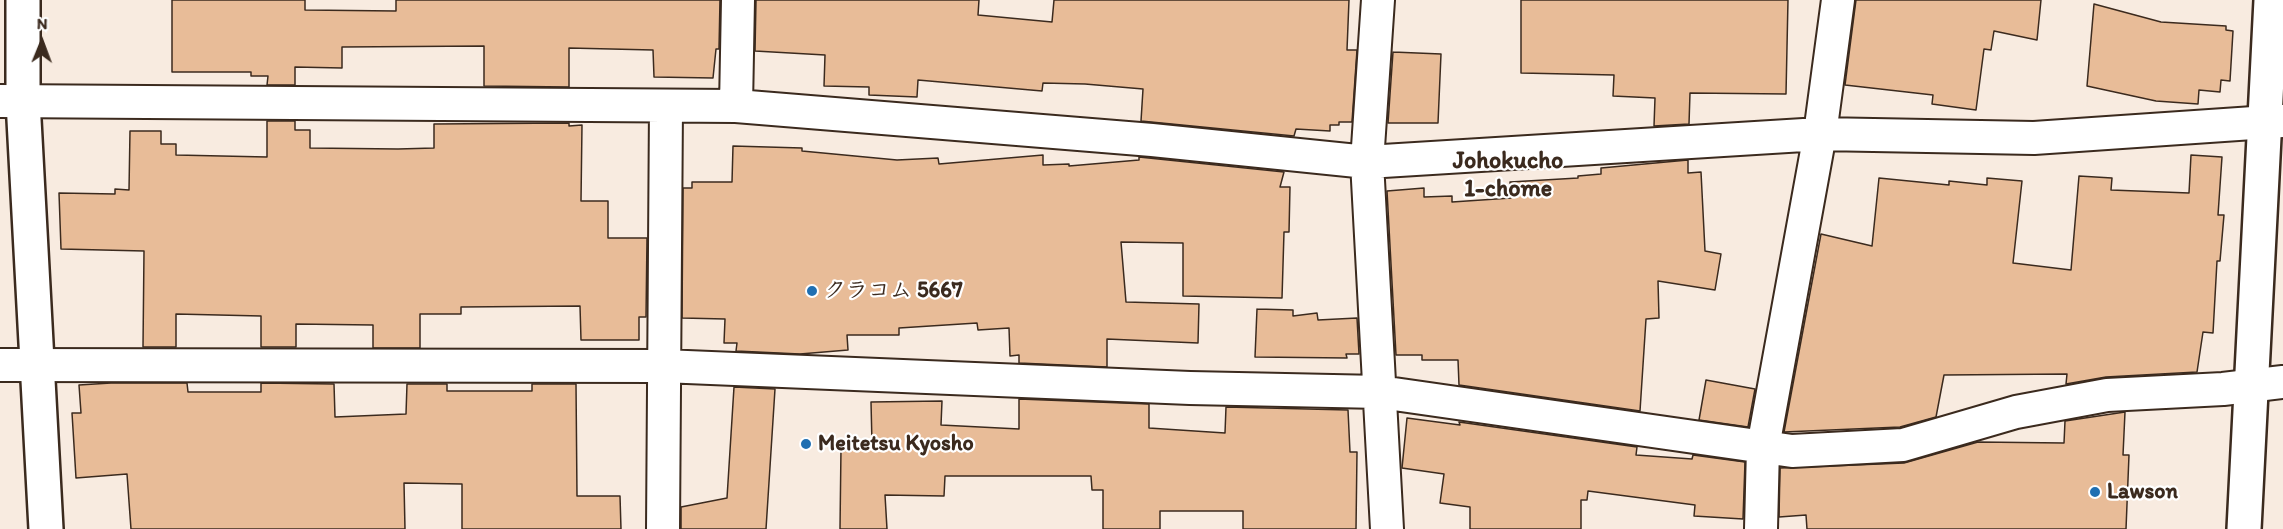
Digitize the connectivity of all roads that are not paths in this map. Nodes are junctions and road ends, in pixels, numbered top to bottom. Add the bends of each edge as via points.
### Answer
1 (23, 0) edge
2 (738, 0) edge
3 (1378, 0) edge
4 (1838, 0) edge
5 (2271, 0) edge
6 (12, 101) edge
7 (666, 106) junction
8 (736, 106) junction
9 (2274, 121) edge
10 (1820, 134) junction
11 (1367, 162) junction
12 (0, 365) edge
13 (36, 365) junction
14 (663, 366) junction
15 (2283, 382) edge
16 (2250, 386) junction
17 (1380, 392) junction
18 (1763, 447) junction
19 (46, 529) edge
20 (663, 529) edge
21 (1387, 529) edge
22 (1761, 529) edge
23 (2244, 529) edge

1 - 6 street
2 - 8 street
3 - 11 street
4 - 10 street
5 - 9 street
6 - 7 street
6 - 13 street
7 - 8 street
7 - 14 street
8 - 11 street
9 - 10 street via 2034,138
9 - 16 street
10 - 11 street
10 - 18 street
11 - 17 street
12 - 13 street
13 - 14 street
13 - 19 street
14 - 17 street
14 - 20 street
15 - 16 street
16 - 18 street via 2107,395 2016,412 1904,446 1792,451
16 - 23 street
17 - 18 street
17 - 21 street
18 - 22 street

